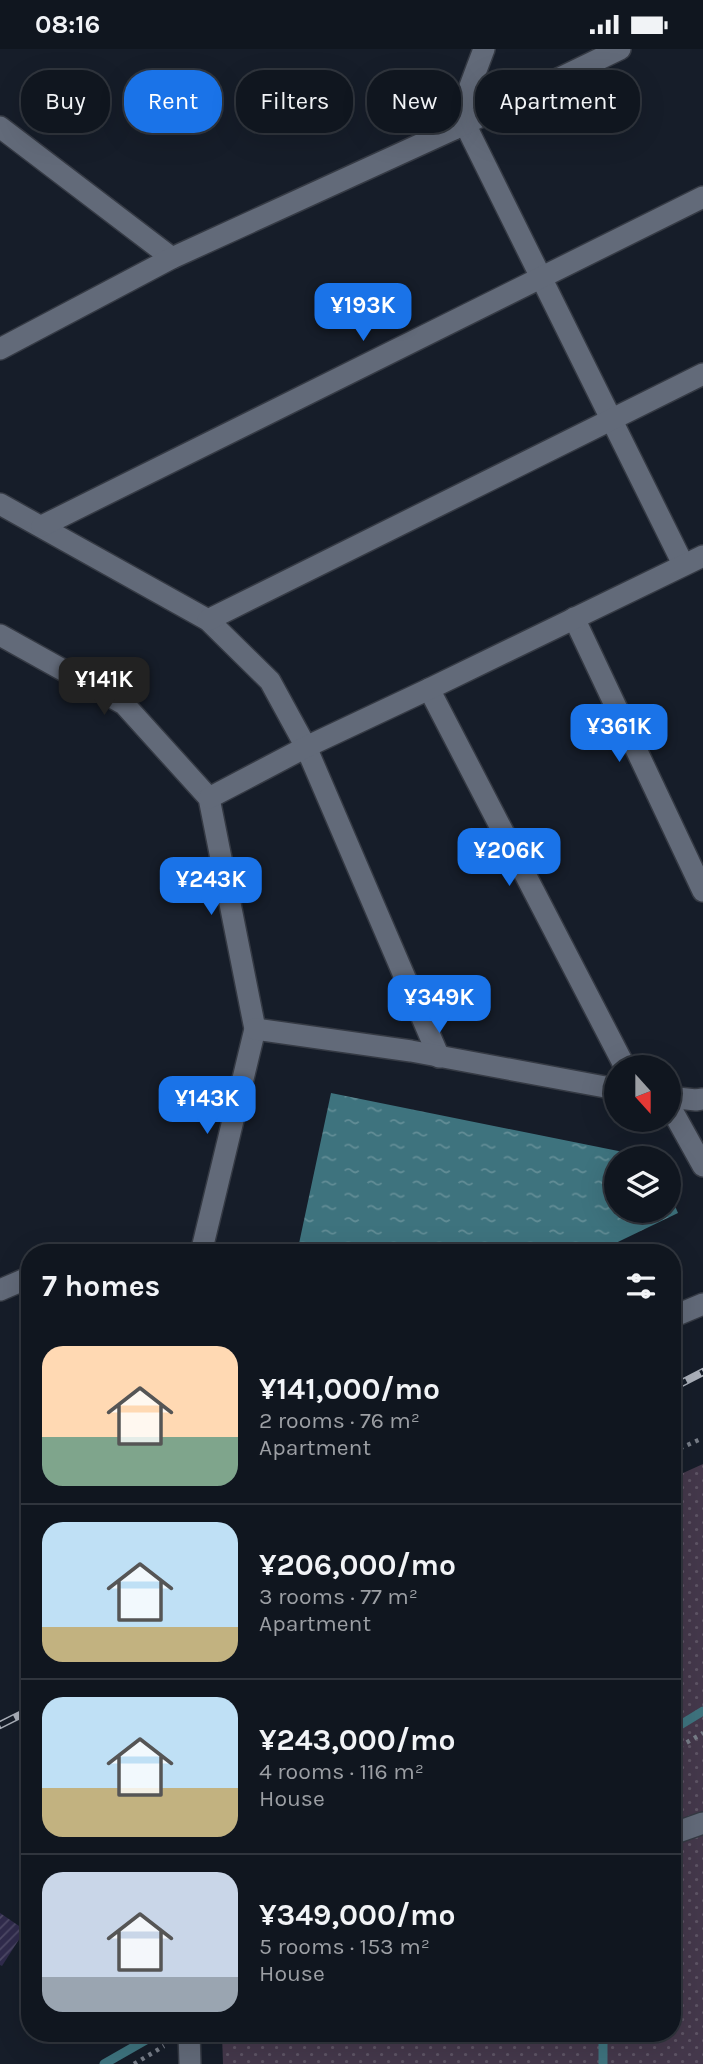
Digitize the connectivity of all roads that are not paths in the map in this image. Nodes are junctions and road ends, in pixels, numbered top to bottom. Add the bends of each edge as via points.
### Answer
1 (484, 49) edge
2 (620, 49) edge
3 (461, 123) edge
4 (461, 126) edge
5 (0, 127) edge
6 (461, 128) edge
7 (445, 133) edge
8 (703, 197) edge
9 (172, 258) junction
10 (542, 277) junction
11 (0, 349) edge
12 (703, 374) edge
13 (612, 419) junction
14 (0, 504) edge
15 (42, 526) junction
16 (693, 560) edge
17 (573, 618) junction
18 (208, 620) junction
19 (0, 635) edge
20 (429, 689) junction
21 (306, 747) junction
22 (209, 797) junction
23 (703, 891) edge
24 (254, 1029) junction
25 (619, 1055) edge
26 (439, 1057) junction
27 (604, 1087) edge
28 (681, 1098) edge
29 (703, 1099) edge
30 (681, 1126) edge
31 (703, 1166) edge
32 (203, 1244) edge
33 (21, 1281) edge
34 (0, 1290) edge
35 (703, 1304) edge
36 (681, 1313) edge
37 (703, 1823) edge
38 (681, 1831) edge
39 (190, 2042) edge
40 (190, 2064) edge

1 - 3 street
2 - 4 street
5 - 9 street
6 - 10 street
7 - 9 street
8 - 10 street
9 - 11 street
10 - 13 street
10 - 15 street
12 - 13 street
13 - 16 street
13 - 18 street
14 - 15 street
15 - 18 street
16 - 17 street
17 - 20 street
17 - 23 street
18 - 21 street via 270,681
19 - 22 street via 124,704
20 - 21 street
20 - 25 street
21 - 22 street
21 - 26 street
22 - 24 street
24 - 26 street
24 - 32 street
26 - 27 street
28 - 29 street
30 - 31 street
33 - 34 street
35 - 36 street
37 - 38 street
39 - 40 street

